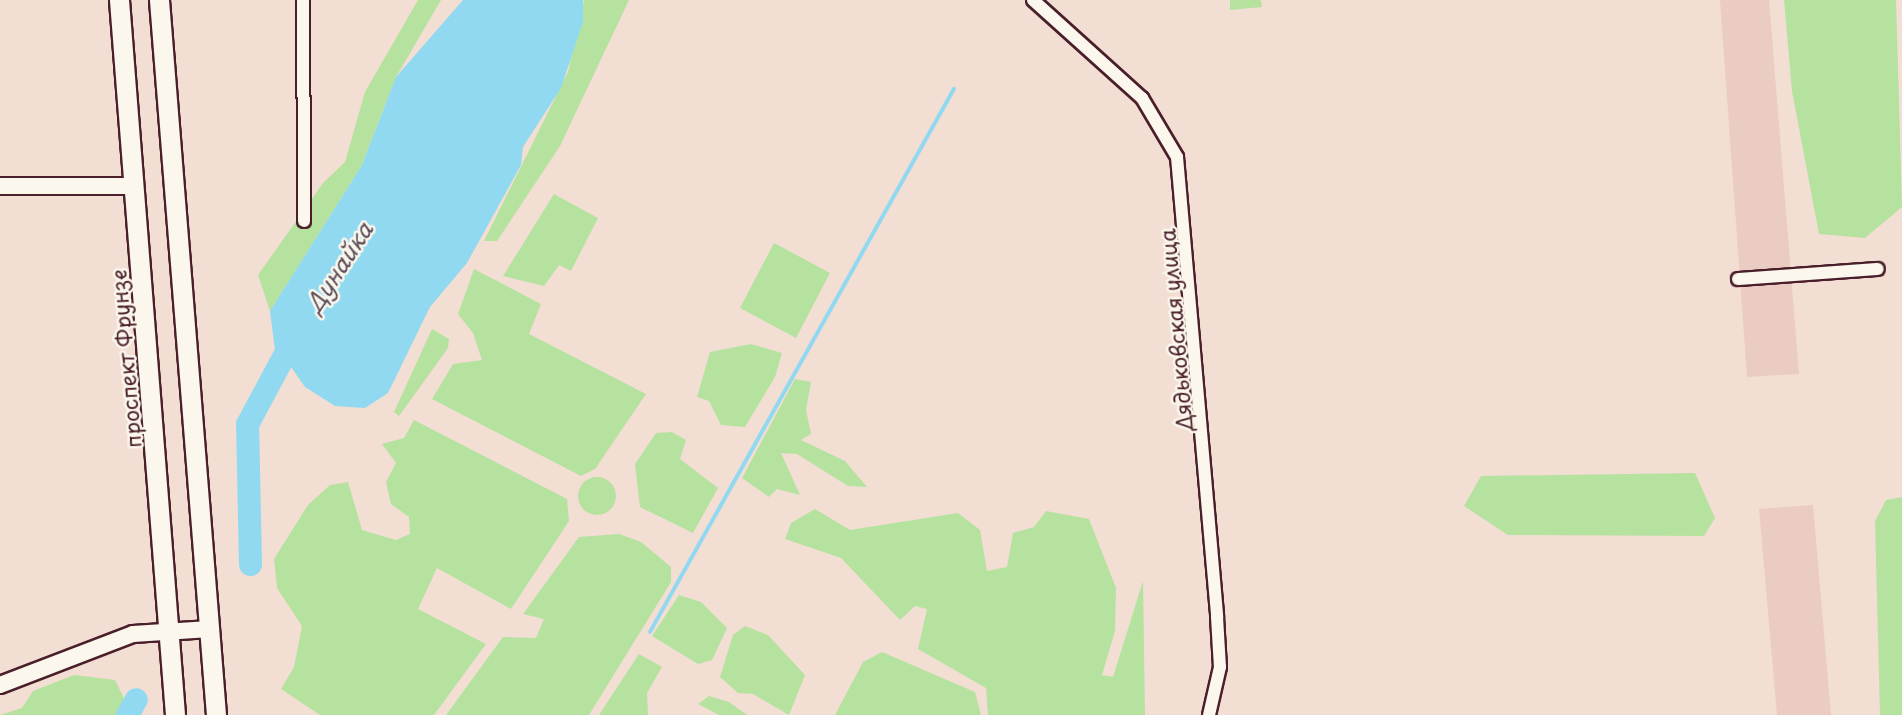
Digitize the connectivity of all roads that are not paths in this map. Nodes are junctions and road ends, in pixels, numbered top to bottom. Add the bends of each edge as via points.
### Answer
1 (119, 0) edge
2 (159, 0) edge
3 (303, 0) edge
4 (1033, 0) edge
5 (0, 186) edge
6 (133, 186) junction
7 (304, 221) dead end
8 (1878, 269) dead end
9 (1738, 279) dead end
10 (210, 629) junction
11 (170, 630) junction
12 (0, 685) edge
13 (175, 715) edge
14 (216, 715) edge
15 (1209, 715) edge

1 - 6 main road, проспект Фрунзе
2 - 10 main road
3 - 7 street
4 - 15 street, Дядьковская улица via 1142,98 1177,157 1220,667
5 - 6 street
6 - 11 main road, проспект Фрунзе
8 - 9 street
10 - 11 street
10 - 14 main road
11 - 12 street via 133,634
11 - 13 main road, проспект Фрунзе

